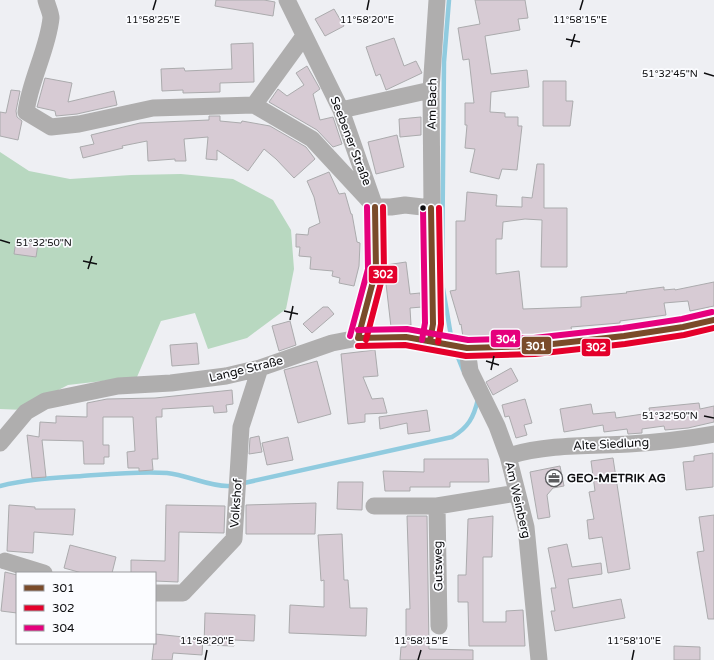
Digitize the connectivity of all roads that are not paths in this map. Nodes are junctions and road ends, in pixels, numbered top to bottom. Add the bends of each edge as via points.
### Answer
1 (46, 0) edge
2 (287, 0) edge
3 (437, 0) edge
4 (304, 36) junction
5 (431, 90) junction
6 (254, 104) junction
7 (341, 110) junction
8 (375, 207) junction
9 (431, 208) junction
10 (714, 320) edge
11 (358, 338) junction
12 (435, 342) junction
13 (462, 347) junction
14 (260, 368) junction
15 (7, 427) edge
16 (714, 434) edge
17 (0, 443) edge
18 (508, 456) junction
19 (517, 493) junction
20 (374, 506) dead end
21 (437, 506) junction
22 (4, 562) dead end
23 (40, 572) edge
24 (156, 593) edge
25 (439, 626) dead end
26 (540, 660) edge

1 - 6 street via 51,17 28,96 26,112 51,127 153,108
2 - 4 street, Seebener Straße
3 - 5 street, Am Bach
4 - 6 street
4 - 7 street, Seebener Straße
5 - 7 street
5 - 9 street, Am Bach
6 - 8 street via 312,139
7 - 8 street, Seebener Straße
8 - 9 street via 405,205
8 - 11 street, Seebener Straße via 376,270
9 - 12 street, Am Bach
10 - 13 street, Lange Straße via 624,336 535,346
11 - 12 street, Lange Straße via 406,337
11 - 14 street, Lange Straße via 332,343
12 - 13 street, Lange Straße
13 - 18 street, Am Weinberg via 470,372 497,426
14 - 15 street, Lange Straße via 226,376 80,392 45,401
14 - 24 street, Volkshof via 241,427 234,539 183,592
15 - 17 street, Lange Straße
16 - 18 street, Alte Siedlung via 629,444 548,447
18 - 19 street, Am Weinberg
19 - 21 street
19 - 26 street, Am Weinberg via 529,548
20 - 21 street
21 - 25 street, Gutsweg
22 - 23 street

